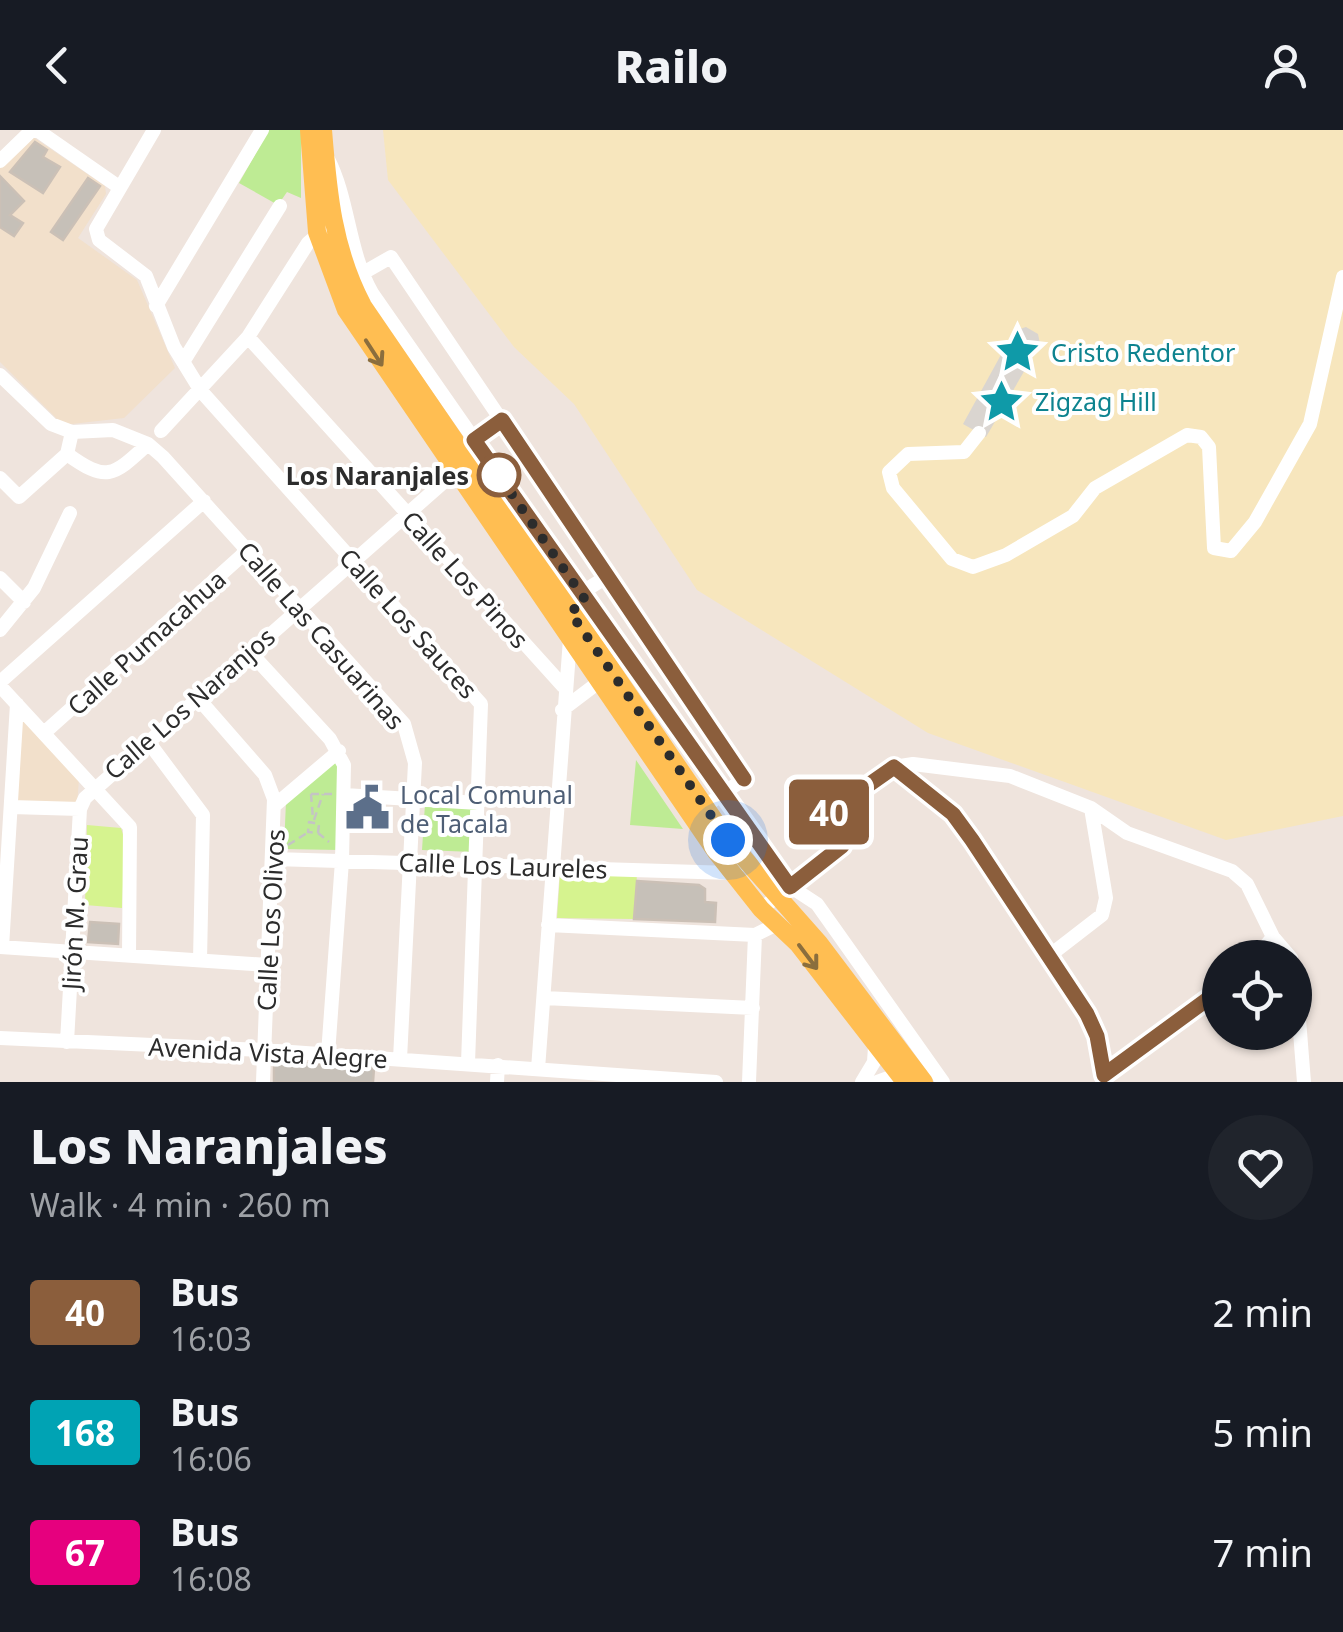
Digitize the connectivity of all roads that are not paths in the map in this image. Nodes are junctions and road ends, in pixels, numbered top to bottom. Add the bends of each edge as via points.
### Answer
1 (34, 130) edge
2 (153, 130) edge
3 (262, 130) edge
4 (309, 130) edge
5 (323, 130) edge
6 (325, 154) junction
7 (0, 161) edge
8 (119, 186) junction
9 (280, 206) dead end
10 (325, 230) junction
11 (362, 273) junction
12 (1343, 277) edge
13 (156, 306) junction
14 (248, 337) junction
15 (183, 362) junction
16 (0, 375) edge
17 (201, 391) junction
18 (502, 420) junction
19 (72, 432) junction
20 (161, 432) dead end
21 (979, 433) dead end
22 (474, 440) junction
23 (148, 444) junction
24 (67, 454) junction
25 (460, 467) junction
26 (0, 478) edge
27 (204, 501) junction
28 (70, 513) dead end
29 (406, 514) junction
30 (248, 550) junction
31 (353, 560) junction
32 (608, 576) junction
33 (0, 578) edge
34 (584, 597) junction
35 (24, 602) junction
36 (300, 607) junction
37 (564, 617) junction
38 (0, 630) edge
39 (570, 639) junction
40 (249, 652) junction
41 (599, 682) junction
42 (0, 684) edge
43 (563, 686) junction
44 (197, 697) junction
45 (17, 704) junction
46 (562, 710) junction
47 (44, 733) junction
48 (147, 740) junction
49 (338, 751) junction
50 (894, 767) junction
51 (94, 787) junction
52 (344, 795) junction
53 (722, 796) junction
54 (414, 799) junction
55 (479, 803) junction
56 (274, 806) junction
57 (704, 806) junction
58 (11, 808) junction
59 (80, 808) junction
60 (1091, 808) junction
61 (760, 847) junction
62 (274, 859) junction
63 (342, 861) junction
64 (411, 862) junction
65 (478, 863) junction
66 (552, 866) junction
67 (738, 867) junction
68 (776, 898) junction
69 (777, 924) junction
70 (548, 925) junction
71 (755, 934) junction
72 (1273, 937) junction
73 (1271, 940) edge
74 (1275, 940) edge
75 (1, 947) edge
76 (71, 952) junction
77 (129, 956) junction
78 (1049, 956) junction
79 (200, 960) junction
80 (267, 965) junction
81 (544, 998) junction
82 (1202, 1004) edge
83 (753, 1008) junction
84 (0, 1038) edge
85 (67, 1042) junction
86 (875, 1046) junction
87 (264, 1050) junction
88 (1301, 1050) edge
89 (328, 1054) junction
90 (400, 1058) junction
91 (468, 1063) junction
92 (498, 1066) junction
93 (538, 1069) junction
94 (911, 1075) edge
95 (555, 1076) edge
96 (1105, 1078) edge
97 (669, 1080) edge
98 (262, 1082) edge
99 (497, 1082) edge
100 (716, 1082) edge
101 (749, 1082) edge
102 (862, 1082) edge
103 (877, 1082) edge
104 (944, 1082) edge
105 (1304, 1082) edge

1 - 7 street
1 - 8 street
2 - 8 street
3 - 13 street
4 - 10 main road
5 - 6 main road
6 - 10 main road
6 - 11 street
8 - 13 street, Calle Los Sauces via 96,229 107,247 141,268
9 - 15 street
10 - 14 street
10 - 25 main road via 346,310
11 - 18 street via 391,258
11 - 22 street
12 - 21 street via 1310,424 1255,522 1230,551 1214,548 1210,447 1187,435 1095,488 1073,516 1044,535 985,566 964,565 893,488 889,472 908,454 964,452
13 - 15 street, Calle Los Sauces
14 - 17 street
14 - 29 street, Calle Los Pinos
15 - 17 street, Calle Los Sauces
16 - 19 street via 51,424
17 - 20 street
17 - 31 street, Calle Los Sauces
18 - 22 street
18 - 32 street
19 - 23 street, Calle Las Casuarinas via 113,430
19 - 24 street
22 - 34 street
23 - 24 street via 102,474
23 - 27 street, Calle Las Casuarinas
24 - 26 street via 19,497
25 - 29 street, Calle Los Naranjos
25 - 37 main road
27 - 30 street, Calle Las Casuarinas
27 - 42 street
28 - 35 street
29 - 31 street, Calle Los Naranjos
29 - 43 street, Calle Los Pinos
30 - 36 street, Calle Las Casuarinas
30 - 47 street, Calle Pumacahua
31 - 36 street, Calle Los Naranjos
31 - 55 street, Calle Los Sauces via 482,704
32 - 34 street
32 - 53 street via 744,779
33 - 35 street
34 - 37 street
34 - 53 street
35 - 38 street
36 - 40 street, Calle Los Naranjos
36 - 54 street, Calle Las Casuarinas via 404,724 414,752
37 - 39 main road
37 - 57 main road
39 - 41 main road
39 - 43 street, Calle Los Pinos
40 - 44 street, Calle Los Naranjos
40 - 49 street
41 - 46 street
41 - 67 main road
42 - 45 street
43 - 46 street, Calle Los Pinos
44 - 48 street, Calle Los Naranjos
44 - 56 street, Calle Los Olivos via 265,776
45 - 47 street
45 - 58 street
46 - 66 street, Calle Los Pinos
47 - 51 street
48 - 51 street, Calle Los Naranjos
48 - 79 street via 203,814
49 - 52 street
49 - 56 street
50 - 60 street via 1010,776
50 - 68 street via 827,814 826,825 842,846
50 - 78 street via 953,814
51 - 59 street, Jirón M. Grau
51 - 77 street via 132,833
52 - 54 street
52 - 63 street
53 - 57 street
53 - 61 street
54 - 55 street
54 - 64 street, Calle Las Casuarinas
55 - 65 street, Calle Los Sauces
56 - 62 street, Calle Los Olivos
57 - 67 main road
58 - 59 street
58 - 75 street
59 - 76 street, Jirón M. Grau
60 - 72 street via 1127,832 1232,871 1246,884
60 - 78 street via 1106,898 1102,915
61 - 67 street
61 - 68 street
62 - 63 street, Calle Los Laureles
62 - 80 street, Calle Los Olivos
63 - 64 street, Calle Los Laureles
63 - 89 street
64 - 65 street, Calle Los Laureles
64 - 90 street, Calle Las Casuarinas
65 - 66 street, Calle Los Laureles
65 - 91 street, Calle Los Sauces
66 - 67 street, Calle Los Laureles
66 - 70 street, Calle Los Pinos
67 - 68 main road
68 - 69 main road
68 - 94 main road via 819,943
69 - 71 street
69 -> 86 main road
70 - 71 street
70 - 81 street, Calle Los Pinos
71 - 83 street
72 - 73 street
72 - 74 street
75 - 76 street
76 - 77 street
76 - 85 street, Jirón M. Grau
77 - 79 street
78 - 96 street via 1092,1025
79 - 80 street
80 - 87 street, Calle Los Olivos
81 - 83 street
81 - 93 street, Calle Los Pinos
82 - 96 street
83 - 101 street
84 - 85 street, Avenida Vista Alegre
85 - 87 street, Avenida Vista Alegre
86 - 94 main road
86 - 102 street
87 - 89 street, Avenida Vista Alegre
87 - 98 street, Calle Los Olivos
88 - 105 street
89 - 90 street, Avenida Vista Alegre
90 - 91 street, Avenida Vista Alegre
91 - 92 street, Avenida Vista Alegre
92 - 93 street, Avenida Vista Alegre
92 - 99 street
93 - 95 street, Avenida Vista Alegre
94 - 103 street
94 - 104 street
95 - 97 street, Avenida Vista Alegre
97 - 100 street, Avenida Vista Alegre

